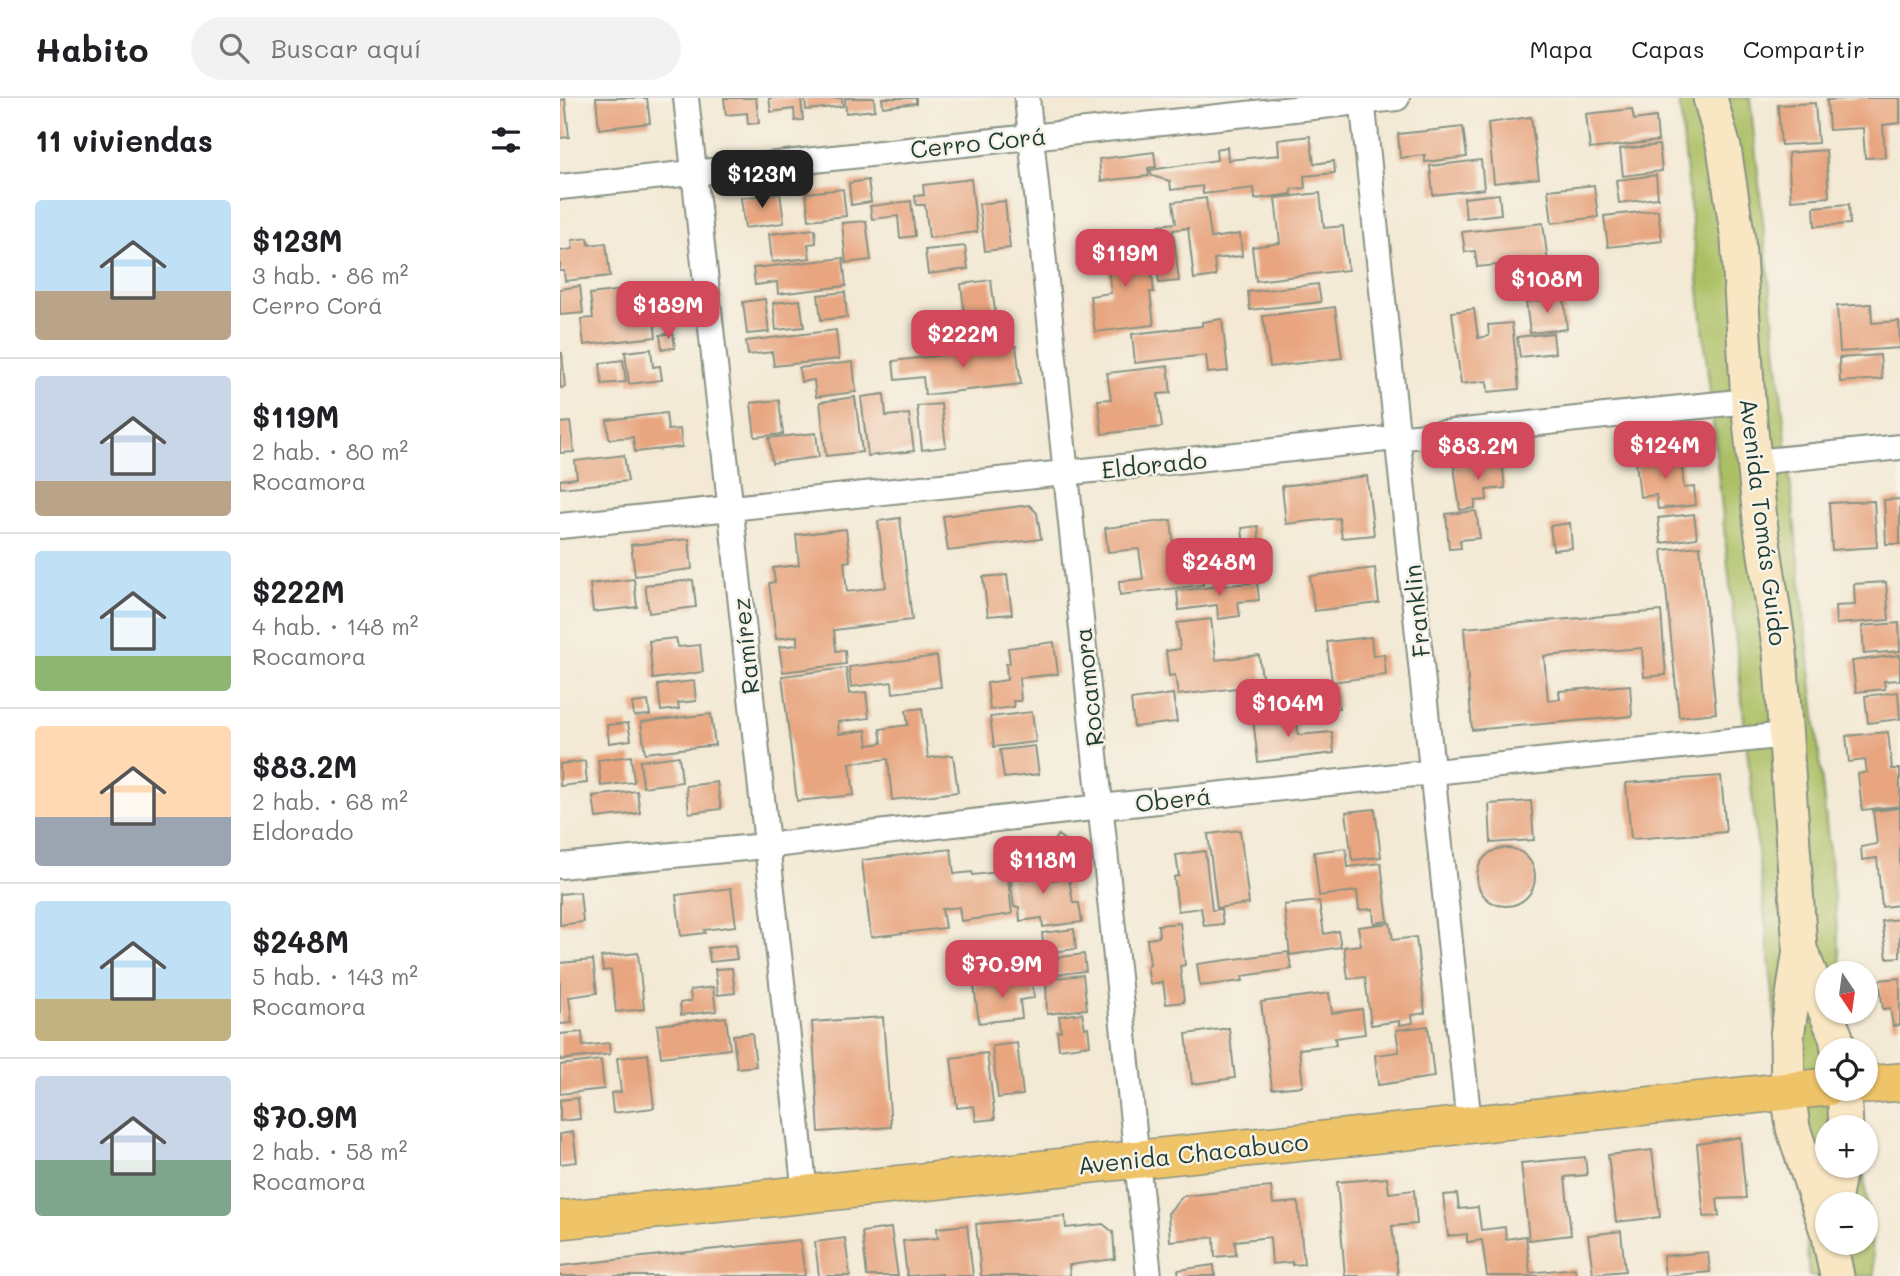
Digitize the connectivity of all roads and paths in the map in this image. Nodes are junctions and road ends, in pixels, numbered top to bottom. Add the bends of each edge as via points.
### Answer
1 (686, 98) edge
2 (1027, 98) edge
3 (1397, 98) edge
4 (1710, 98) edge
5 (1362, 100) edge
6 (1031, 137) junction
7 (695, 173) junction
8 (560, 187) edge
9 (1748, 401) junction
10 (1398, 438) junction
11 (1900, 447) edge
12 (1755, 462) junction
13 (1066, 473) junction
14 (731, 508) junction
15 (560, 526) edge
16 (1786, 734) junction
17 (1433, 772) junction
18 (1101, 807) junction
19 (765, 846) junction
20 (560, 866) edge
21 (1800, 949) junction
22 (1836, 1038) edge
23 (1900, 1082) edge
24 (1878, 1084) edge
25 (1815, 1088) edge
26 (1788, 1091) junction
27 (1469, 1124) junction
28 (1137, 1159) junction
29 (805, 1194) junction
30 (1815, 1195) edge
31 (560, 1220) edge
32 (1833, 1255) edge
33 (1149, 1276) edge
34 (1837, 1276) edge

1 - 7 street, Ramírez
2 - 6 street, Rocamora
3 - 5 street, Cerro Corá
4 - 9 main road, Avenida Tomás Guido via 1724,148 1738,239
5 - 6 street, Cerro Corá
5 - 10 street, Franklin
6 - 7 street, Cerro Corá
6 - 13 street, Rocamora
7 - 8 street, Cerro Corá
7 - 14 street, Ramírez
9 - 10 street, Eldorado
9 - 12 main road, Avenida Tomás Guido
10 - 13 street, Eldorado
10 - 17 street, Franklin
11 - 12 street
12 - 16 main road, Avenida Tomás Guido
13 - 14 street, Eldorado
13 - 18 street, Rocamora
14 - 15 street, Eldorado
14 - 19 street, Ramírez
16 - 17 street, Oberá
16 - 21 main road, Avenida Tomás Guido
17 - 18 street, Oberá
17 - 27 street, Franklin
18 - 19 street, Oberá
18 - 28 street, Rocamora
19 - 20 street, Oberá
19 - 29 street, Ramírez
21 - 22 main road, Avenida Tomás Guido
21 - 26 main road, Avenida Tomás Guido via 1787,1036
23 - 24 main road
25 - 26 main road, Avenida Chacabuco
26 - 27 main road, Avenida Chacabuco
26 - 30 main road, Avenida Tomás Guido via 1793,1128
27 - 28 main road, Avenida Chacabuco
28 - 29 main road, Avenida Chacabuco
28 - 33 street, Rocamora
29 - 31 main road, Avenida Chacabuco
32 - 34 main road

